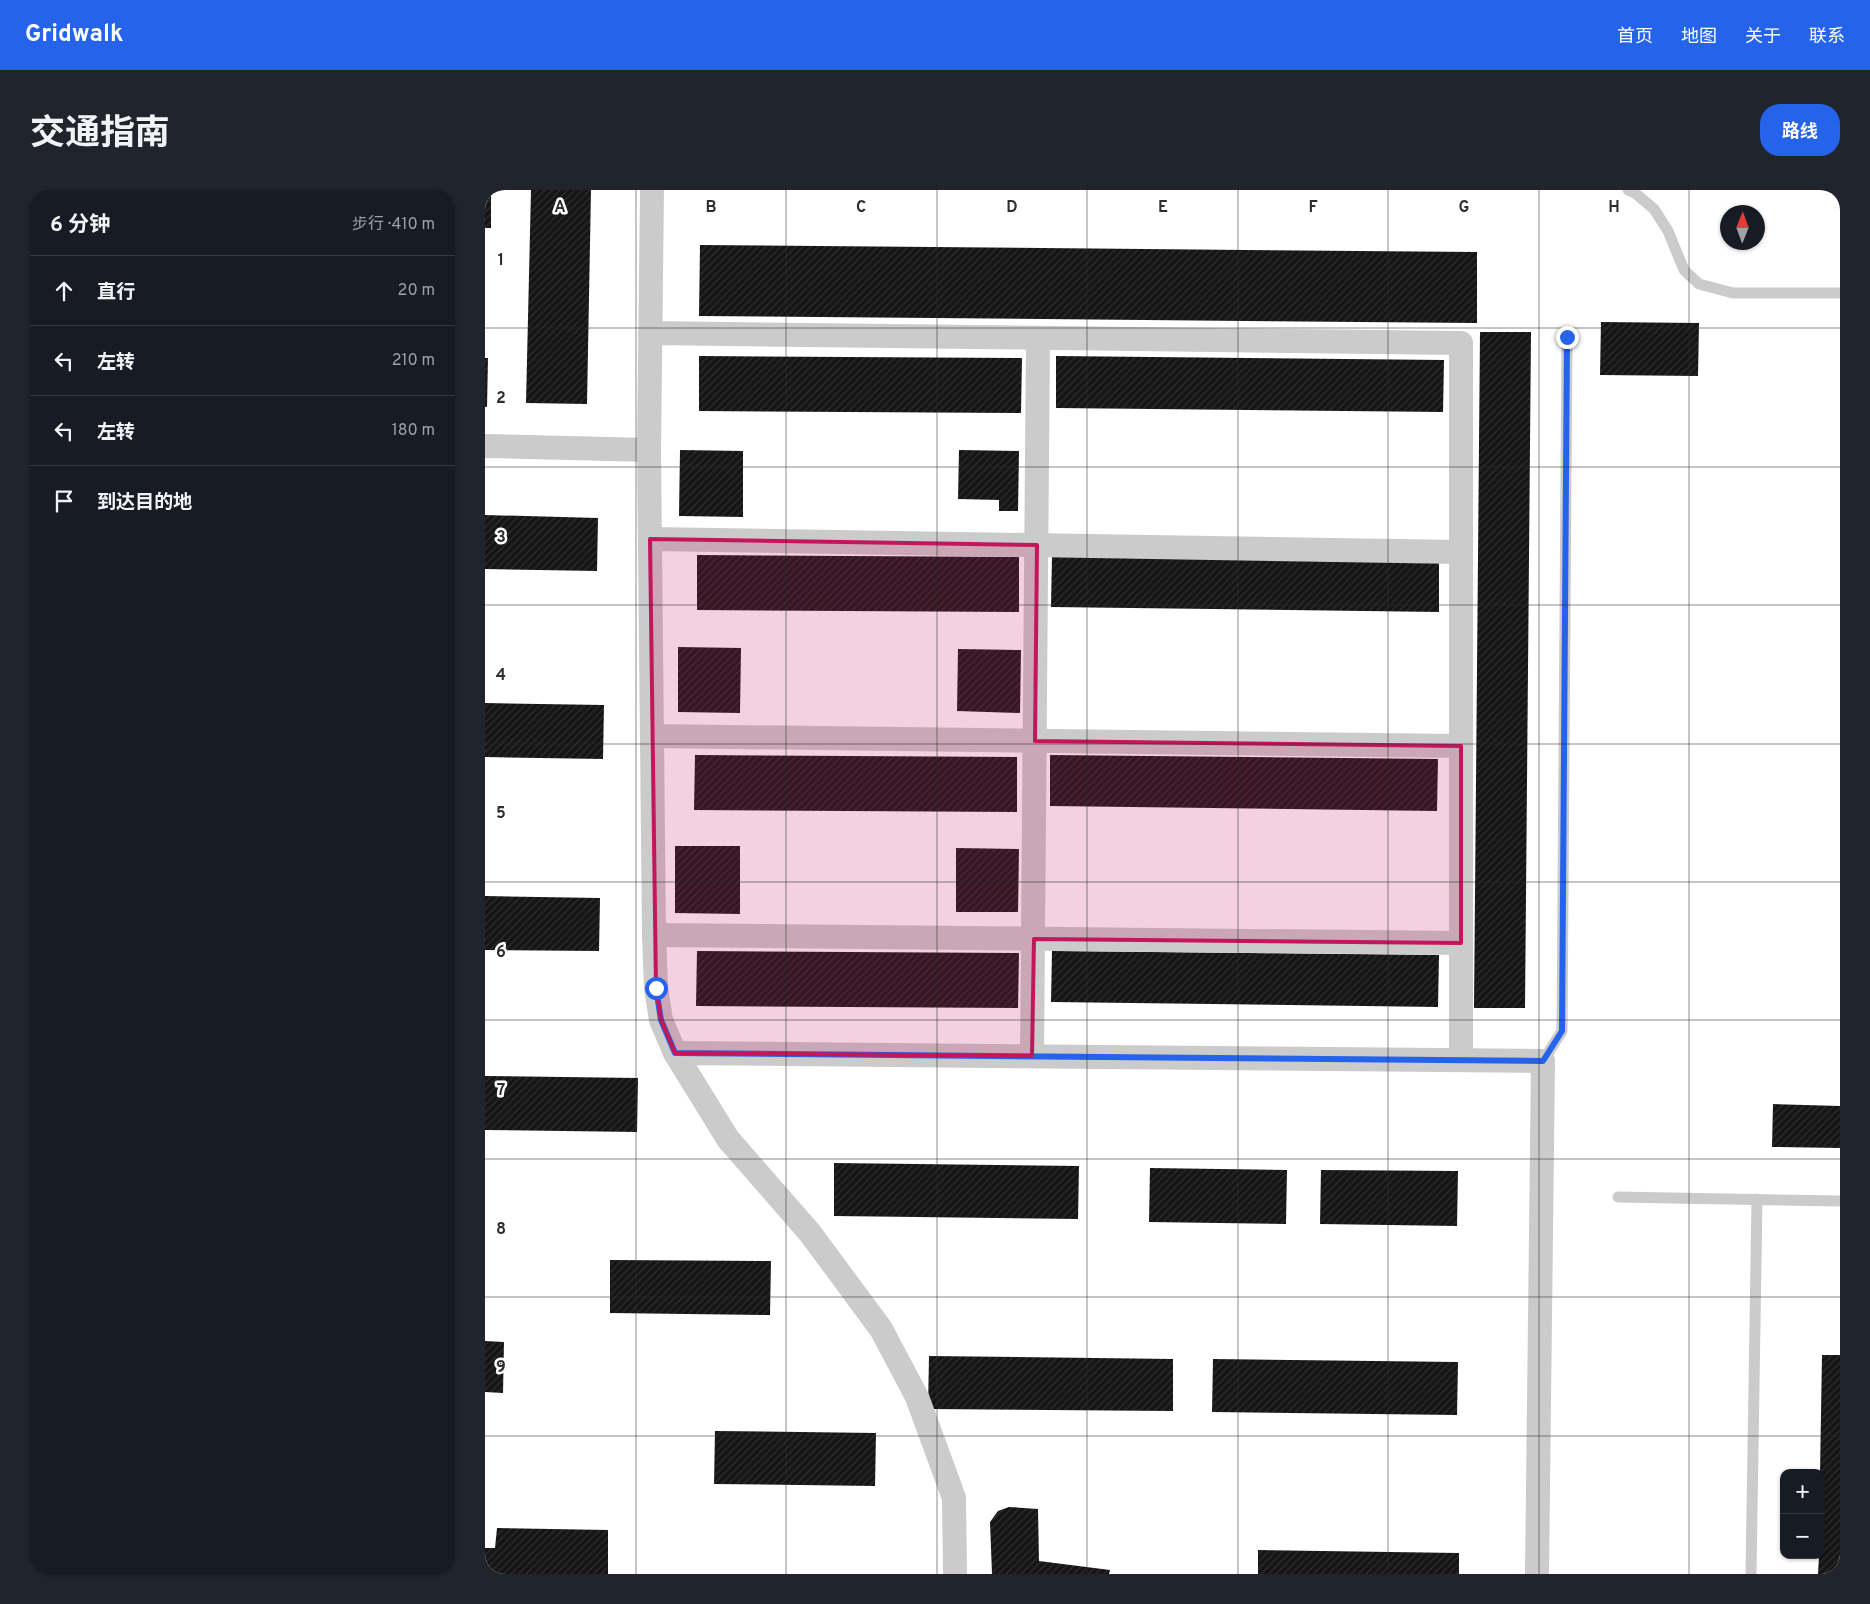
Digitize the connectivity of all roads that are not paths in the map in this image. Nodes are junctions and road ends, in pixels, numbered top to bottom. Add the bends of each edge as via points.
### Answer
1 (652, 190) edge
2 (1628, 190) edge
3 (1840, 293) edge
4 (650, 333) junction
5 (1567, 337) dead end
6 (1038, 338) junction
7 (485, 446) edge
8 (649, 450) junction
9 (649, 539) junction
10 (1037, 545) junction
11 (1461, 552) junction
12 (652, 736) junction
13 (1035, 741) junction
14 (1461, 746) junction
15 (654, 935) junction
16 (1034, 939) junction
17 (1461, 943) junction
18 (675, 1053) junction
19 (1033, 1056) junction
20 (1461, 1060) junction
21 (1543, 1061) junction
22 (1618, 1197) dead end
23 (1757, 1199) junction
24 (1840, 1201) edge
25 (955, 1574) edge
26 (1537, 1574) edge
27 (1751, 1574) edge

1 - 4 street
2 - 3 lane via 1654,208 1669,231 1684,270 1699,284 1733,293
4 - 6 street
4 - 8 street
5 - 21 lane via 1562,1031
6 - 10 street
6 - 11 street via 1461,343
7 - 8 street
8 - 9 street
9 - 10 street
9 - 12 street
10 - 11 street
10 - 13 street
11 - 14 street
12 - 13 street
12 - 15 street
13 - 14 street
13 - 16 street
14 - 17 street
15 - 16 street
15 - 18 street via 661,1020
16 - 17 street
16 - 19 street
17 - 20 street
18 - 19 street
18 - 25 street via 728,1139 810,1233 881,1329 917,1397 954,1498
19 - 20 street
20 - 21 street
21 - 26 street
22 - 23 lane
23 - 24 lane
23 - 27 lane

